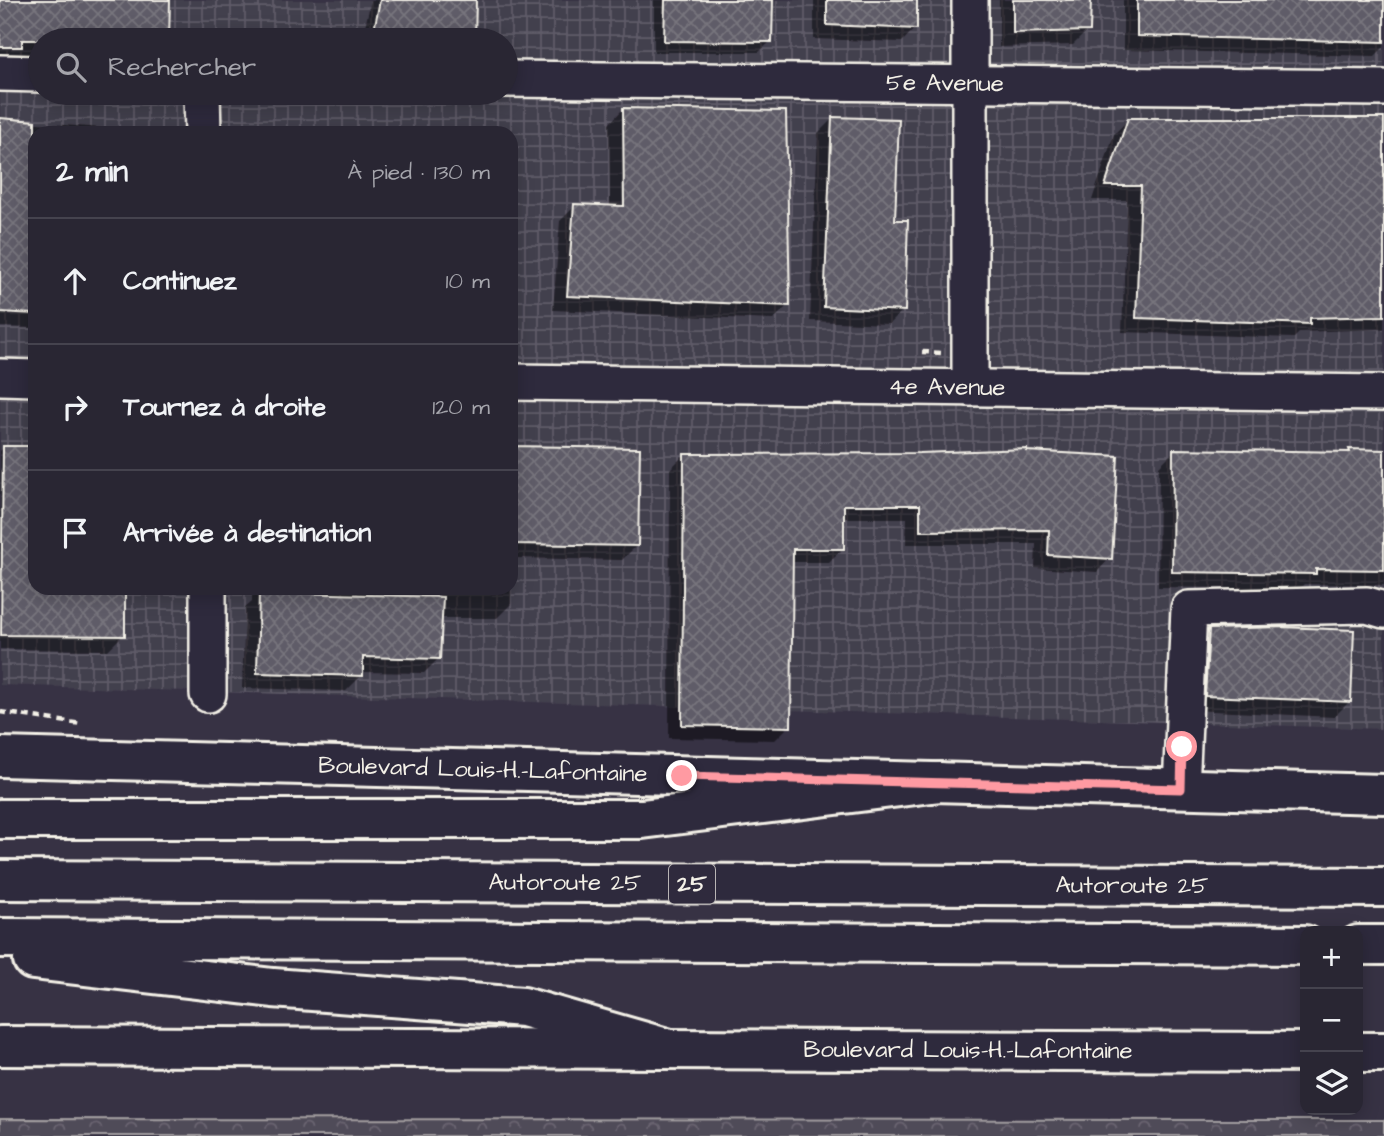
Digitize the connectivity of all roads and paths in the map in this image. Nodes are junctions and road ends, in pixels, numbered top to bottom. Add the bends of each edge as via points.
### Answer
1 (970, 0) edge
2 (0, 73) edge
3 (28, 74) edge
4 (518, 79) edge
5 (969, 84) junction
6 (1384, 88) edge
7 (202, 105) edge
8 (203, 126) edge
9 (0, 377) edge
10 (28, 378) edge
11 (518, 382) edge
12 (970, 388) junction
13 (1384, 393) edge
14 (208, 595) edge
15 (1384, 610) edge
16 (208, 694) dead end
17 (0, 757) edge
18 (940, 782) junction
19 (1181, 789) junction
20 (1384, 794) edge
21 (0, 819) edge
22 (0, 880) edge
23 (1384, 887) edge
24 (0, 938) edge
25 (1300, 944) edge
26 (1363, 945) edge
27 (1384, 945) edge
28 (0, 956) edge
29 (0, 1046) edge
30 (666, 1048) junction
31 (1300, 1052) edge
32 (1363, 1052) edge
33 (1384, 1052) edge

1 - 5 street
2 - 3 street
4 - 5 street, 5e Avenue
5 - 6 street, 5e Avenue
5 - 12 street
7 - 8 street
9 - 10 street
11 - 12 street, 4e Avenue
12 - 13 street, 4e Avenue
14 - 16 street
15 - 19 street via 1367,606 1189,609
17 - 18 main road, Boulevard Louis-H.-Lafontaine
18 - 19 main road, Boulevard Louis-H.-Lafontaine
18 - 21 main road via 642,819
19 - 20 main road, Boulevard Louis-H.-Lafontaine
22 - 23 main road, Autoroute 25 / 25
24 - 25 main road
26 - 27 main road
28 - 30 main road via 273,988 523,1007
29 - 30 main road, Boulevard Louis-H.-Lafontaine
30 - 31 main road, Boulevard Louis-H.-Lafontaine
32 - 33 main road

